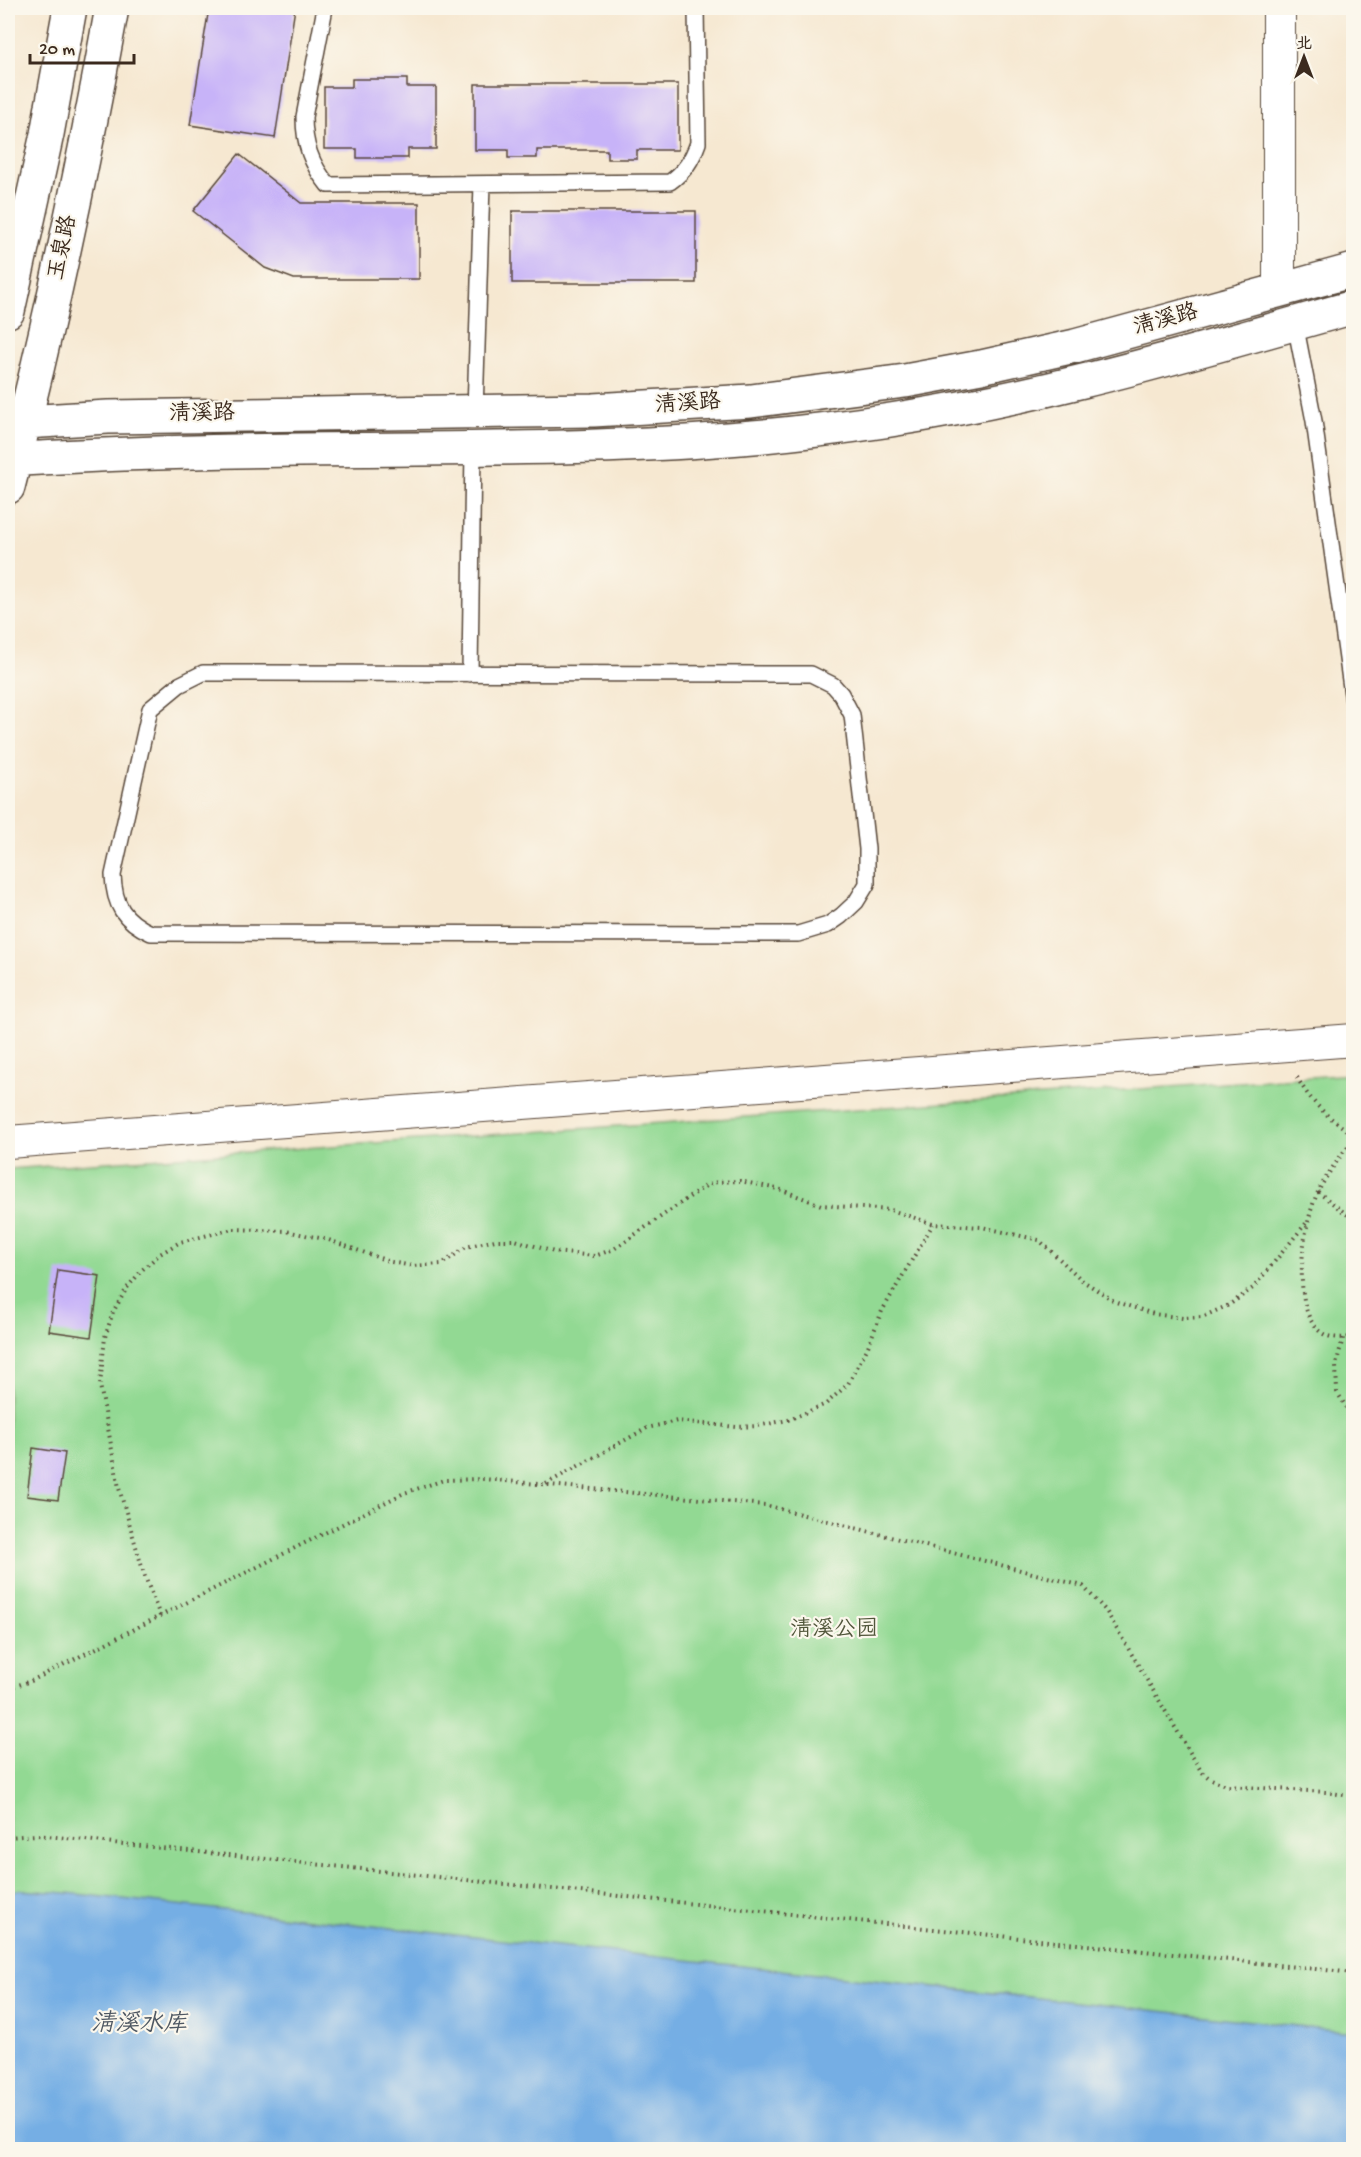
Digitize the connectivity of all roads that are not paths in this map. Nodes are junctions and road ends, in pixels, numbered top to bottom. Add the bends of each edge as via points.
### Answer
1 (70, 8) edge
2 (112, 8) edge
3 (326, 8) edge
4 (696, 8) edge
5 (1279, 8) edge
6 (483, 184) junction
7 (1353, 270) edge
8 (1279, 290) junction
9 (1353, 307) edge
10 (8, 311) edge
11 (1295, 323) junction
12 (475, 412) junction
13 (16, 423) edge
14 (473, 448) junction
15 (10, 468) edge
16 (1351, 668) edge
17 (470, 674) junction
18 (1353, 709) edge
19 (1353, 1040) edge
20 (8, 1142) edge

1 - 10 street, 玉泉路
2 - 13 street, 玉泉路 via 87,142
3 - 6 lane via 304,117 304,135 316,170 328,185
4 - 6 lane via 698,143 684,172 670,182
5 - 8 street
6 - 12 lane
7 - 8 street, 清溪路
8 - 12 street, 清溪路 via 1075,346 905,381 672,407
9 - 11 street, 清溪路
11 - 14 street, 清溪路 via 1084,381 911,417 674,443
11 - 16 lane via 1314,421
12 - 13 street, 清溪路 via 132,417
13 - 15 street, 玉泉路
14 - 15 street, 清溪路 via 110,454
14 - 17 lane
16 - 18 lane
17 - 17 lane via 203,673 179,686 150,708 113,875 114,891 127,918 151,933 798,934 828,925 841,916 867,884 867,849 852,716 848,704 832,685 811,675
19 - 20 street

